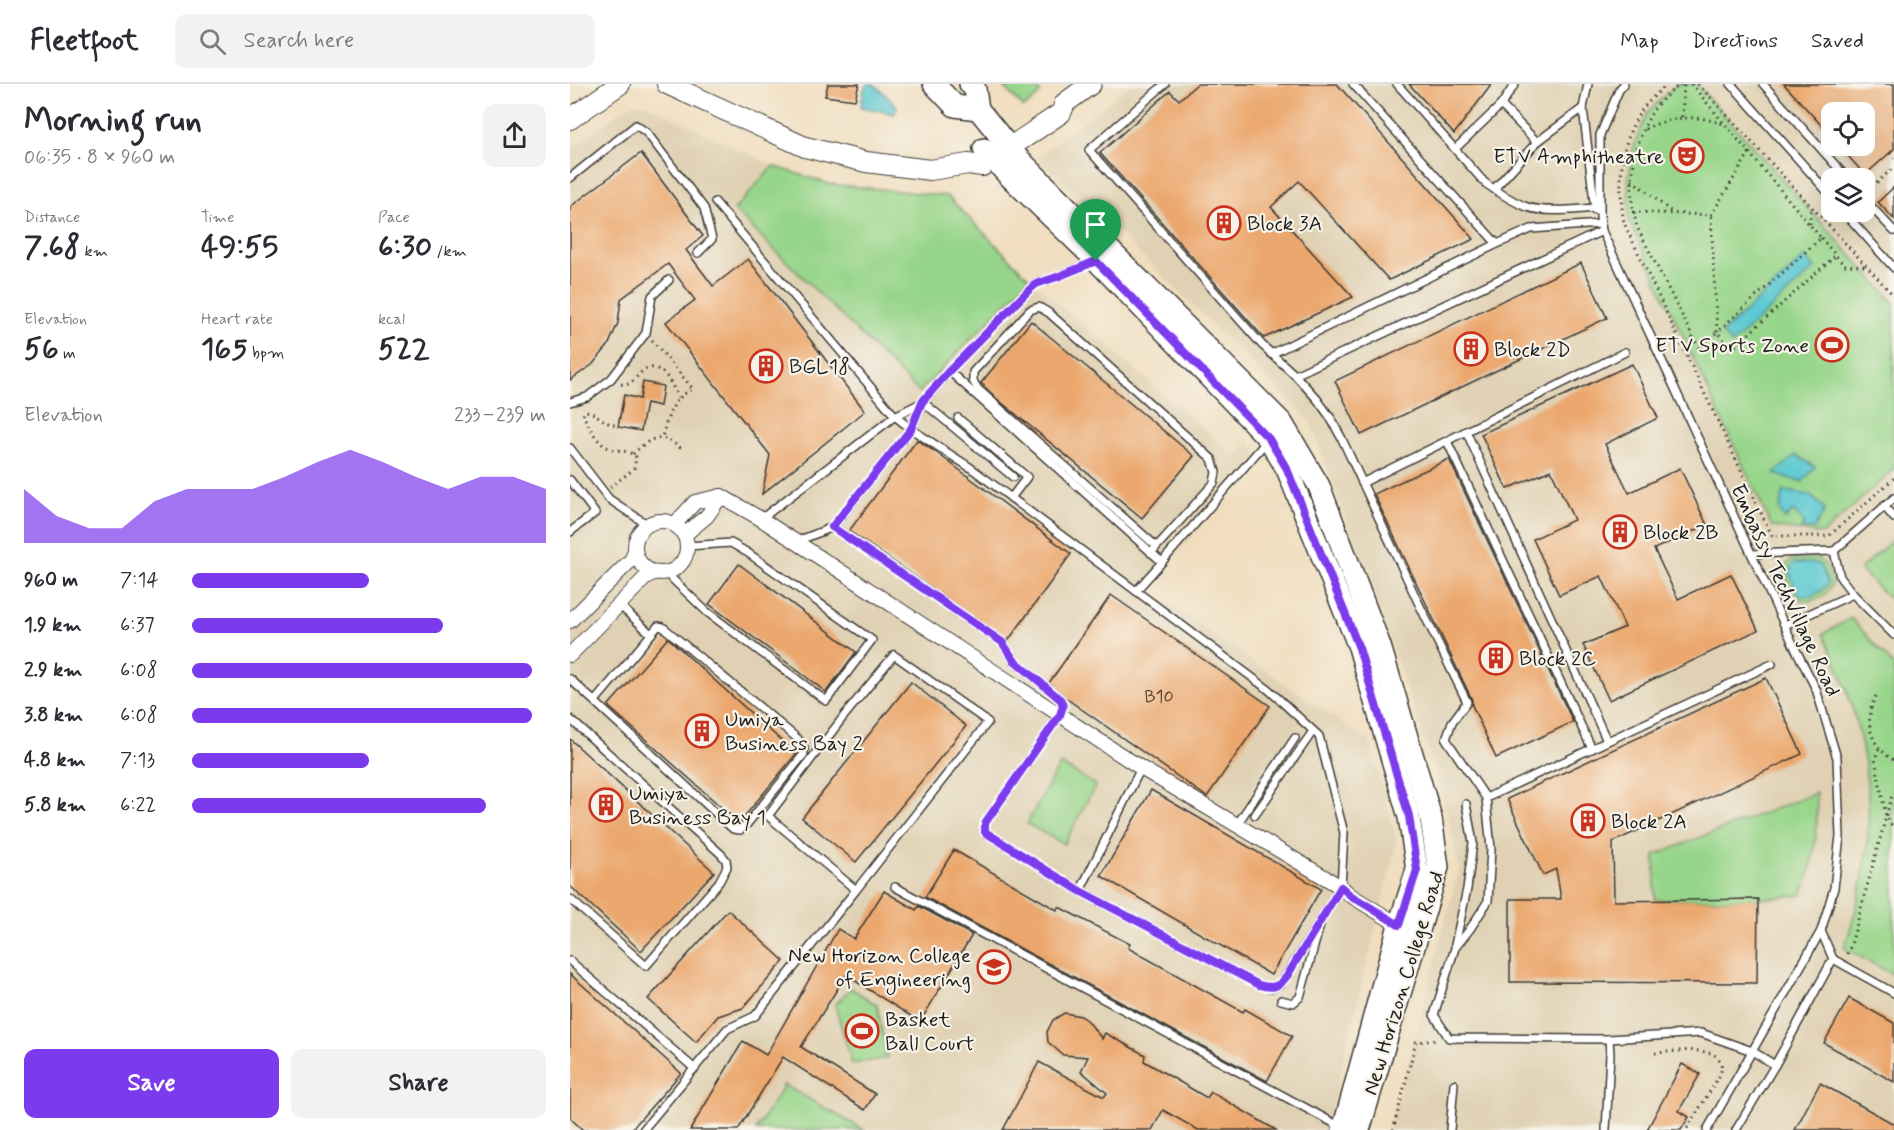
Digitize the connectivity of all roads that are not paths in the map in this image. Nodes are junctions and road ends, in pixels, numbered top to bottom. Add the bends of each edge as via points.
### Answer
1 (620, 84) edge
2 (667, 84) edge
3 (934, 84) edge
4 (970, 84) edge
5 (1091, 84) edge
6 (1165, 84) edge
7 (1353, 84) edge
8 (1397, 84) edge
9 (1515, 84) edge
10 (1587, 84) edge
11 (1624, 84) edge
12 (1731, 84) edge
13 (1763, 84) edge
14 (1501, 105) junction
15 (1583, 108) junction
16 (978, 109) junction
17 (570, 119) edge
18 (1537, 142) junction
19 (997, 149) junction
20 (1455, 149) junction
21 (1838, 168) edge
22 (570, 178) edge
23 (1821, 185) edge
24 (1494, 189) junction
25 (715, 202) dead end
26 (1594, 208) junction
27 (1875, 209) edge
28 (1853, 222) edge
29 (1601, 224) junction
30 (1894, 231) edge
31 (1497, 244) junction
32 (698, 253) dead end
33 (1096, 261) junction
34 (1894, 268) edge
35 (669, 280) dead end
36 (1625, 352) dead end
37 (1271, 354) junction
38 (949, 371) junction
39 (1295, 375) junction
40 (570, 402) edge
41 (922, 402) junction
42 (895, 416) junction
43 (958, 418) dead end
44 (911, 429) junction
45 (1276, 431) junction
46 (1466, 431) junction
47 (1447, 441) junction
48 (570, 448) edge
49 (1013, 477) dead end
50 (570, 480) edge
51 (1362, 483) junction
52 (1011, 498) junction
53 (1894, 498) edge
54 (1884, 506) junction
55 (1894, 518) edge
56 (760, 519) junction
57 (648, 525) junction
58 (832, 527) junction
59 (570, 532) edge
60 (682, 535) junction
61 (795, 542) junction
62 (635, 550) junction
63 (1154, 550) junction
64 (1834, 551) junction
65 (1752, 554) junction
66 (1162, 562) junction
67 (660, 573) junction
68 (1136, 591) junction
69 (1853, 594) junction
70 (619, 605) junction
71 (570, 621) edge
72 (1785, 625) junction
73 (651, 634) junction
74 (1894, 635) edge
75 (570, 655) edge
76 (1772, 664) dead end
77 (570, 679) edge
78 (595, 701) junction
79 (1060, 715) junction
80 (570, 719) edge
81 (1313, 731) junction
82 (1295, 738) dead end
83 (1607, 741) junction
84 (1592, 749) junction
85 (1141, 768) junction
86 (1486, 798) junction
87 (1466, 804) dead end
88 (1255, 815) dead end
89 (1236, 826) junction
90 (895, 887) dead end
91 (1341, 887) junction
92 (856, 890) junction
93 (1080, 891) junction
94 (570, 899) edge
95 (1320, 922) junction
96 (1399, 925) junction
97 (1821, 931) junction
98 (1455, 948) junction
99 (1833, 959) junction
100 (570, 961) edge
101 (1894, 993) edge
102 (1281, 1000) dead end
103 (1609, 1039) junction
104 (1752, 1051) junction
105 (1775, 1065) junction
106 (695, 1069) junction
107 (1454, 1084) dead end
108 (1348, 1129) edge
109 (643, 1130) edge
110 (1450, 1130) edge
111 (1606, 1130) edge
112 (1707, 1130) edge
113 (1736, 1130) edge

1 - 17 main road
2 - 19 main road via 805,147 866,162 930,170 968,164 982,166
3 - 16 main road via 955,106
4 - 16 main road via 975,89
5 - 19 main road via 1065,103 1061,113
6 - 37 lane via 1089,150
7 - 31 lane
8 - 20 lane
9 - 14 lane
10 - 15 lane, Embassy TechVillage Road
11 - 29 lane, Embassy TechVillage Road via 1600,135
12 - 23 lane
13 - 21 lane
14 - 18 lane
14 - 20 lane
15 - 18 lane
15 - 26 lane, Embassy TechVillage Road
16 - 19 main road
18 - 24 lane
19 - 33 main road, New Horizon College Road
19 - 45 main road, New Horizon College Road
20 - 24 lane
22 - 32 lane via 636,125 647,133 704,208 712,239
24 - 26 lane via 1528,207 1565,211
25 - 42 lane
26 - 29 lane, Embassy TechVillage Road
27 - 30 lane
28 - 34 lane
29 - 31 lane via 1531,230
29 - 39 lane
29 - 65 lane, Embassy TechVillage Road
31 - 37 lane
33 - 38 lane via 1036,284
33 - 45 main road, New Horizon College Road
35 - 40 lane via 652,296 646,333 611,379 587,397
36 - 46 lane
37 - 39 lane
38 - 41 lane
38 - 63 lane
39 - 51 lane via 1330,417
41 - 42 lane
41 - 44 lane
41 - 49 lane
42 - 44 lane
42 - 56 lane
43 - 52 lane via 1027,477
44 - 52 lane
44 - 58 lane
45 - 66 lane
45 - 96 main road, New Horizon College Road via 1287,469 1359,648 1409,816 1417,870
45 - 108 main road, New Horizon College Road via 1319,486 1380,646 1431,818 1438,867
46 - 47 lane
46 - 83 lane
47 - 51 lane
47 - 84 lane
48 - 57 lane via 609,499
50 - 59 lane via 595,513
51 - 86 lane via 1467,702 1452,722 1446,740
52 - 68 lane
53 - 54 lane
54 - 55 lane
54 - 64 lane
56 - 60 street via 721,496 695,502
56 - 61 street
57 - 60 street via 661,521
57 - 62 street via 638,535
58 - 61 lane
58 - 79 lane via 1002,642 1014,660 1061,700
60 - 67 street via 683,562 675,570
60 - 67 lane via 731,543 873,640 826,701
61 - 79 street
62 - 67 street via 643,566
62 - 71 street via 632,559
63 - 63 lane via 1214,483 1212,459 1049,313 1040,307 1030,310 973,372 978,389
63 - 66 lane
64 - 65 lane
64 - 69 lane via 1839,577
65 - 72 lane, Embassy TechVillage Road
66 - 68 lane
67 - 70 street via 647,576
68 - 81 lane via 1269,690
69 - 72 lane
69 - 74 lane
70 - 73 lane
70 - 75 street
72 - 97 lane, Embassy TechVillage Road via 1816,689 1837,758 1840,836 1834,888
73 - 78 lane
73 - 78 lane via 658,626 663,627 804,748 804,754 747,824 740,830 733,829
76 - 83 lane
77 - 78 lane
79 - 85 street
79 - 93 lane via 985,823 985,832
80 - 94 lane via 716,849 728,867 646,966
81 - 88 lane
81 - 91 lane via 1319,736 1344,833
82 - 89 lane
83 - 84 lane
84 - 86 lane
85 - 89 street
85 - 93 lane
86 - 98 lane via 1491,849 1488,901
87 - 98 lane via 1473,843
89 - 91 street
90 - 108 lane
91 - 95 lane
91 - 96 street
92 - 92 lane via 768,816 894,655 988,722
92 - 106 lane via 756,1016 727,1029
93 - 95 lane via 1271,988 1287,976
95 - 102 lane via 1300,997 1293,1003
96 - 108 main road, New Horizon College Road
97 - 99 lane
97 - 104 lane, Embassy TechVillage Road
98 - 103 lane via 1434,1014 1449,1038
99 - 101 lane
99 - 105 lane
100 - 106 lane
103 - 104 lane via 1701,1033
103 - 111 lane
104 - 105 lane
104 - 112 lane, Embassy TechVillage Road
105 - 113 lane
106 - 109 lane
107 - 110 lane

